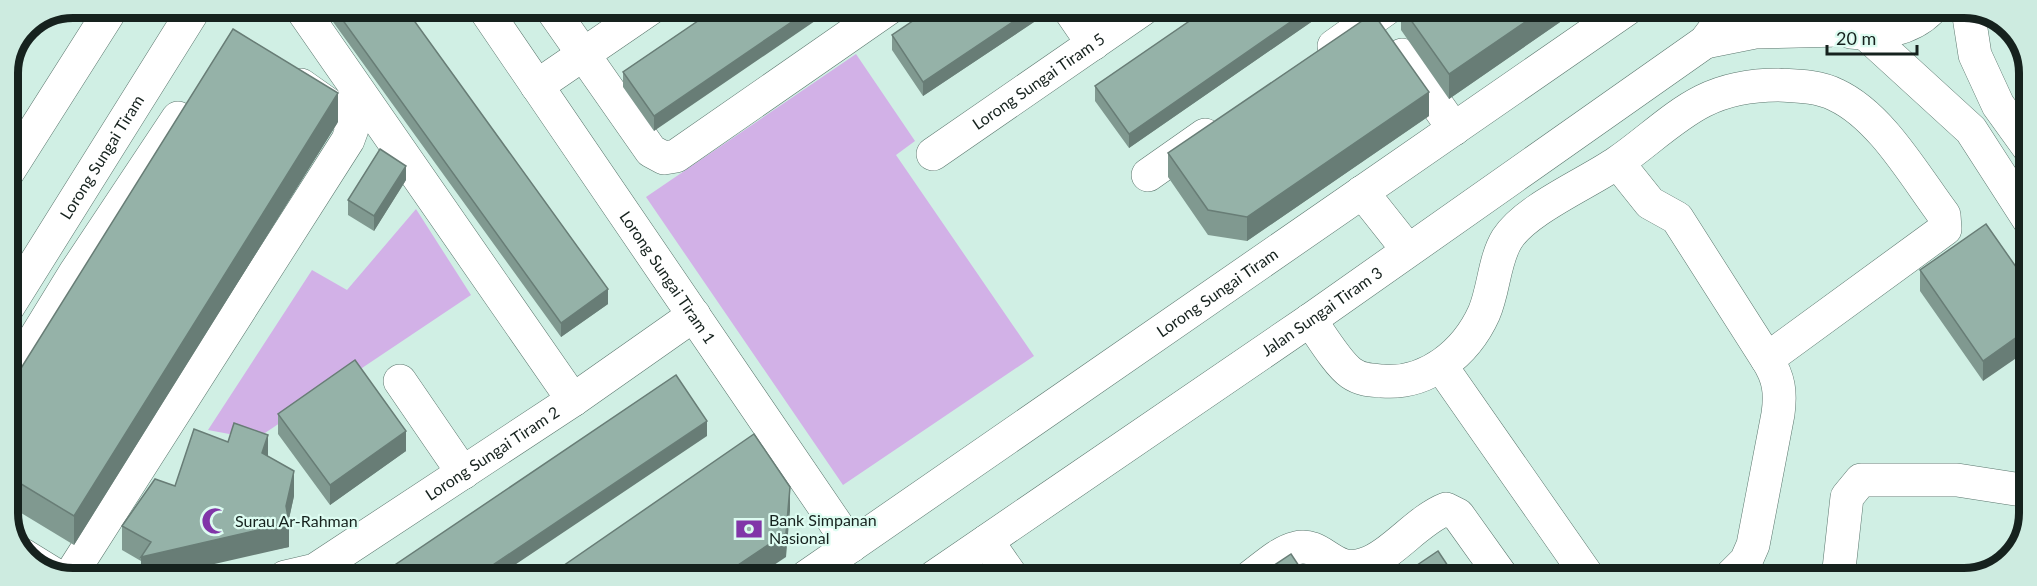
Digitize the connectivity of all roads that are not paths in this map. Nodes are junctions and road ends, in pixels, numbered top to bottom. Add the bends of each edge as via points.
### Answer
1 (105, 18) edge
2 (189, 18) edge
3 (308, 18) edge
4 (491, 18) edge
5 (558, 18) edge
6 (637, 18) edge
7 (875, 18) edge
8 (1075, 18) edge
9 (1130, 18) edge
10 (1374, 18) edge
11 (1384, 18) edge
12 (1614, 18) edge
13 (1723, 18) edge
14 (1815, 18) edge
15 (1916, 18) edge
16 (1969, 18) edge
17 (1854, 32) junction
18 (1705, 42) junction
19 (1093, 44) junction
20 (583, 55) junction
21 (1309, 63) edge
22 (281, 71) edge
23 (537, 86) junction
24 (192, 97) edge
25 (1234, 116) edge
26 (1454, 129) junction
27 (2019, 134) edge
28 (18, 135) edge
29 (933, 154) dead end
30 (1618, 163) junction
31 (1148, 175) dead end
32 (1362, 192) junction
33 (2019, 204) edge
34 (1408, 250) junction
35 (40, 255) junction
36 (75, 273) junction
37 (18, 291) edge
38 (694, 315) junction
39 (1310, 320) junction
40 (1767, 359) junction
41 (18, 366) edge
42 (1441, 366) junction
43 (400, 381) dead end
44 (573, 399) junction
45 (770, 427) junction
46 (740, 447) edge
47 (463, 473) junction
48 (2019, 489) edge
49 (987, 541) junction
50 (851, 546) junction
51 (75, 568) edge
52 (318, 568) edge
53 (819, 568) edge
54 (947, 568) edge
55 (1006, 568) edge
56 (1263, 568) edge
57 (1351, 568) edge
58 (1351, 568) edge
59 (1496, 568) edge
60 (1582, 568) edge
61 (1739, 568) edge
62 (1839, 568) edge

1 - 28 street
2 - 35 street, Lorong Sungai Tiram
3 - 44 street
4 - 23 street, Lorong Sungai Tiram 1
5 - 20 street
6 - 20 street
7 - 20 street via 676,156 664,158 651,151
8 - 19 street
9 - 19 street, Lorong Sungai Tiram 5
10 - 21 street
11 - 26 street
12 - 26 street, Lorong Sungai Tiram
13 - 18 street, Jalan Sungai Tiram 3
14 - 17 street
15 - 17 street, Jalan Sungai Tiram 3 via 1897,29
16 - 27 street via 1975,55 1998,105
17 - 18 street, Jalan Sungai Tiram 3 via 1755,32
17 - 33 street via 1971,130
18 - 34 street, Jalan Sungai Tiram 3
19 - 29 street, Lorong Sungai Tiram 5
20 - 23 street
22 - 51 street via 349,119 352,129 348,140
23 - 38 street, Lorong Sungai Tiram 1
24 - 36 street
25 - 31 street
26 - 32 street, Lorong Sungai Tiram
30 - 40 street via 1650,203 1677,218
30 - 40 street via 1702,101 1734,90 1771,85 1823,91 1856,106 1875,124 1944,215 1945,229
30 - 42 street via 1524,220 1512,233 1479,322 1468,342
32 - 34 street
32 - 50 street, Lorong Sungai Tiram
34 - 39 street, Jalan Sungai Tiram 3
35 - 36 street
35 - 37 street, Lorong Sungai Tiram
36 - 41 street
38 - 44 street, Lorong Sungai Tiram 2
38 - 45 street, Lorong Sungai Tiram 1
39 - 42 street via 1350,373 1366,380 1393,382 1417,378
39 - 49 street, Jalan Sungai Tiram 3
40 - 61 street via 1777,375 1778,414 1753,545
42 - 60 street
43 - 47 street
44 - 47 street, Lorong Sungai Tiram 2
45 - 46 street
45 - 50 street, Lorong Sungai Tiram 1
47 - 52 street, Lorong Sungai Tiram 2
48 - 62 street via 1957,480 1861,480 1847,497
49 - 54 street, Jalan Sungai Tiram 3
49 - 55 street
50 - 53 street, Lorong Sungai Tiram
56 - 57 street via 1298,547 1314,548 1336,564
58 - 59 street via 1367,564 1446,509 1458,515

